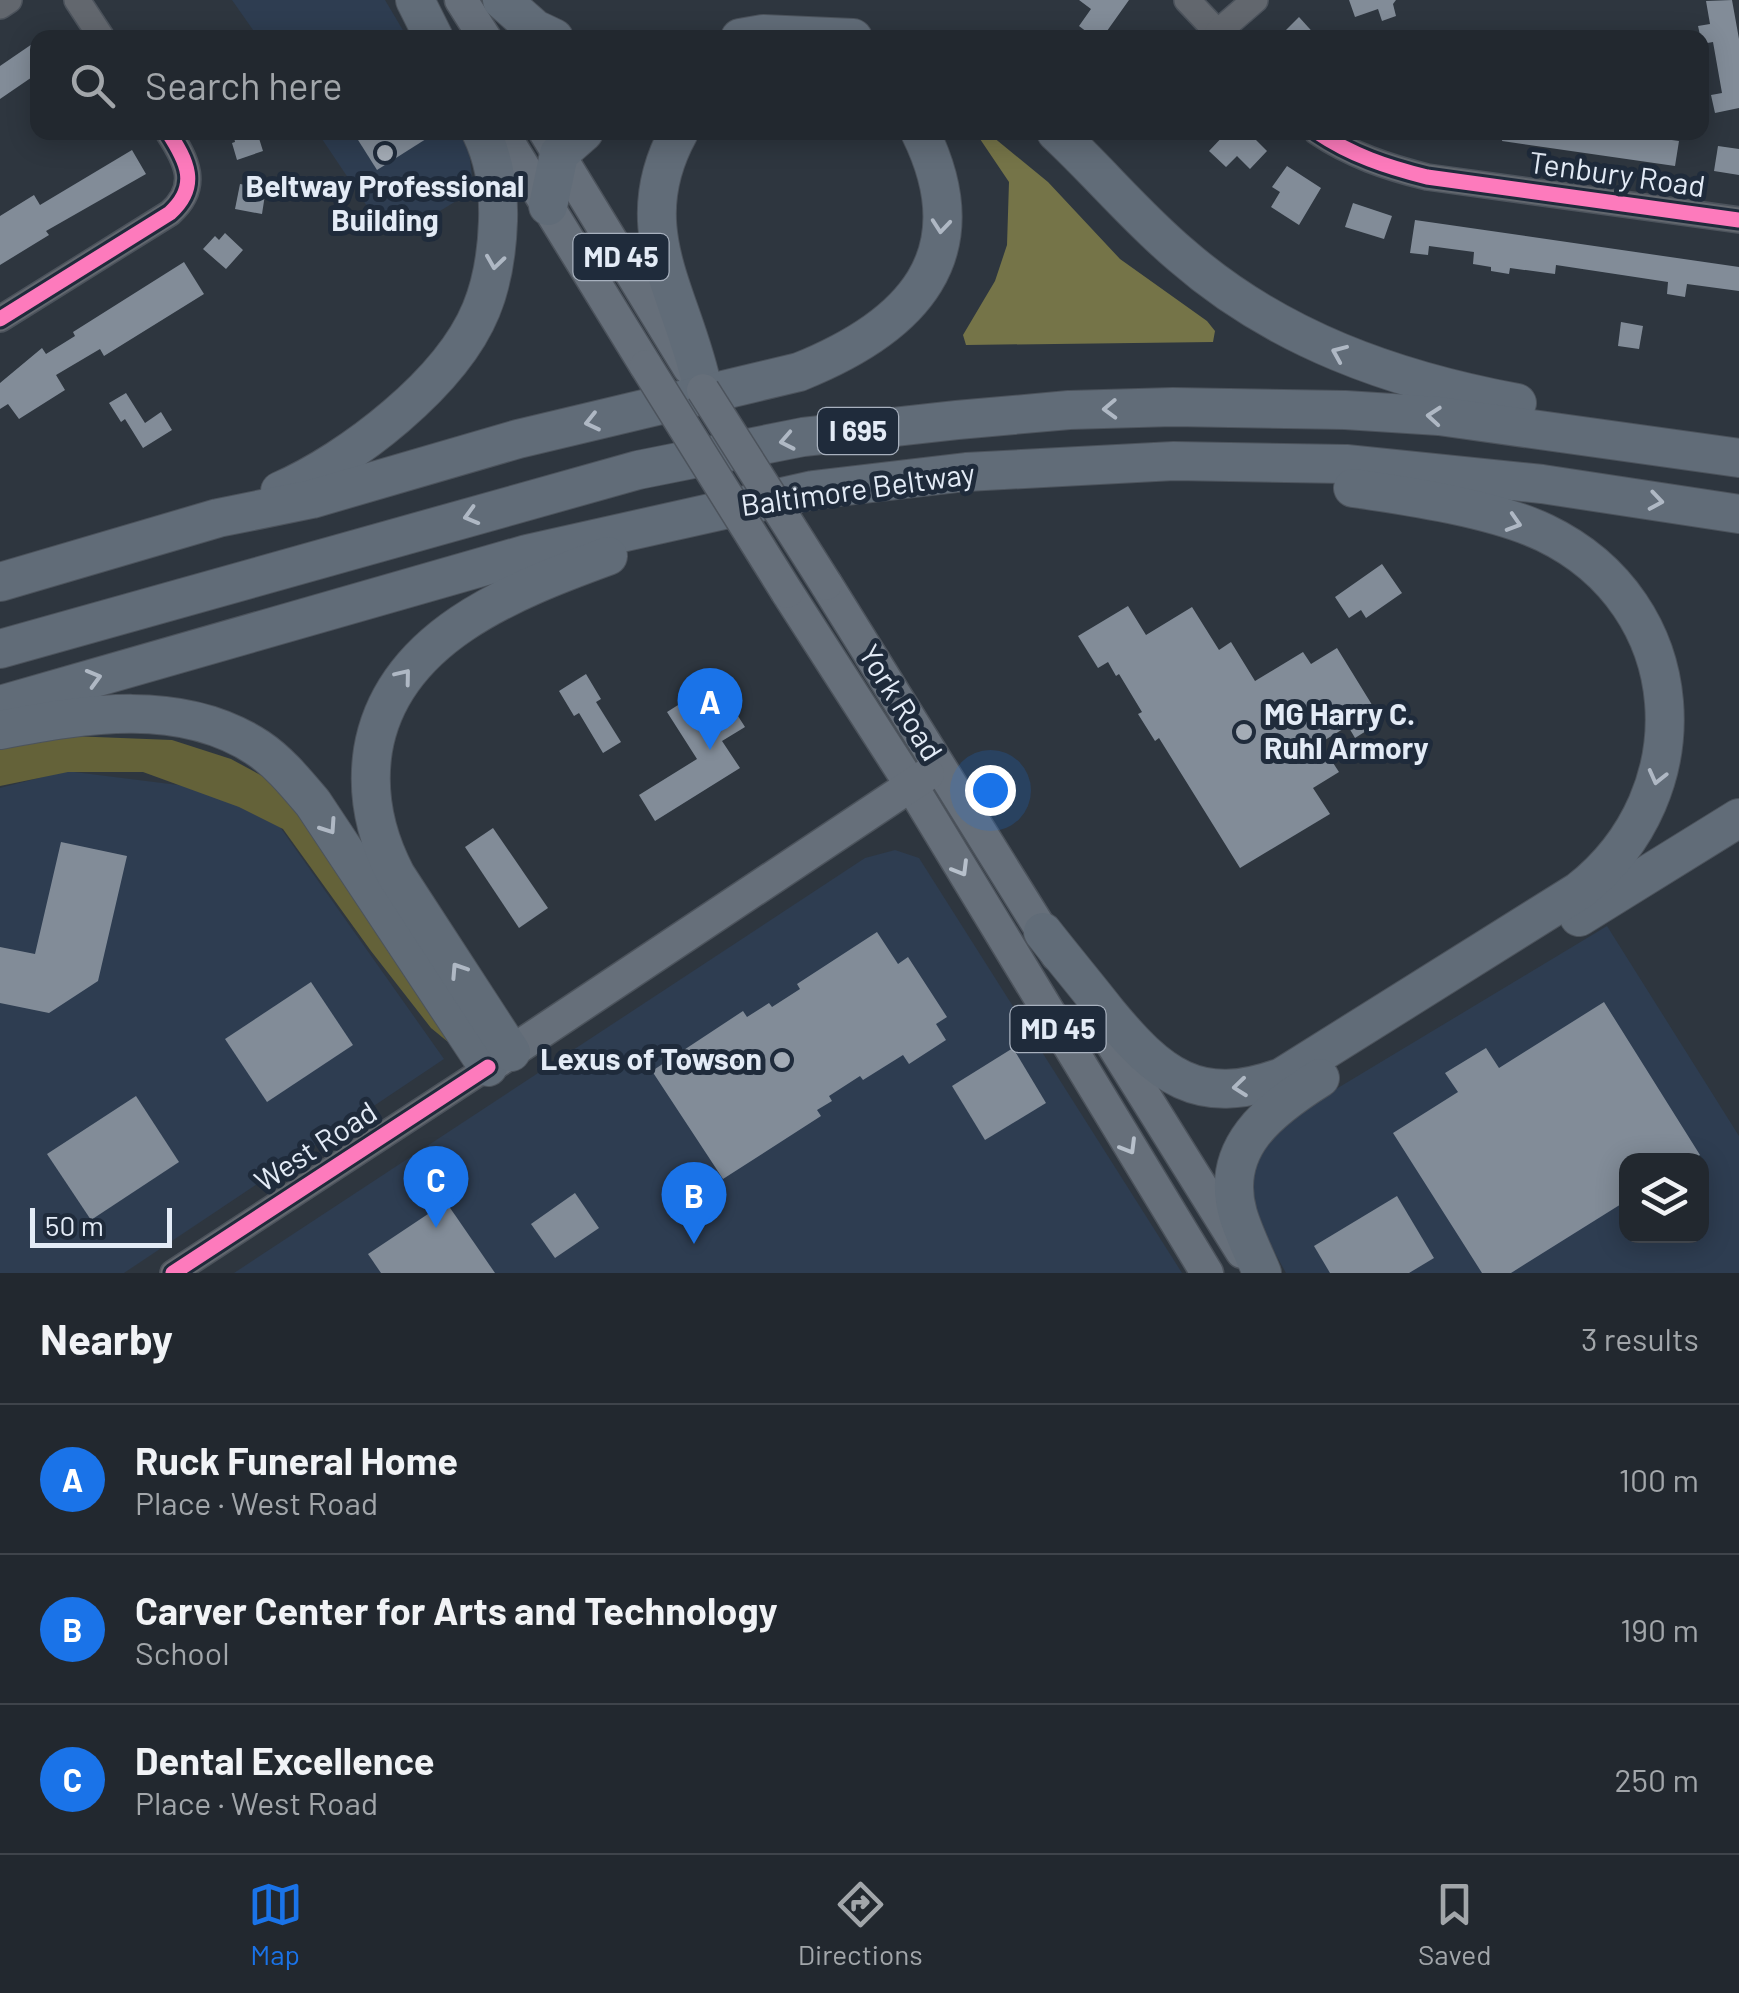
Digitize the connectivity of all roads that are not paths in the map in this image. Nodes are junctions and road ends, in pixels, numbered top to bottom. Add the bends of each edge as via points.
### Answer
1 (9, 0) edge
2 (77, 0) edge
3 (417, 0) edge
4 (461, 0) edge
5 (502, 0) edge
6 (1186, 0) edge
7 (1255, 0) edge
8 (0, 6) edge
9 (97, 30) edge
10 (430, 30) edge
11 (437, 30) edge
12 (480, 30) edge
13 (537, 30) edge
14 (1216, 30) edge
15 (1226, 30) edge
16 (172, 140) edge
17 (484, 140) edge
18 (507, 140) edge
19 (563, 140) edge
20 (675, 140) edge
21 (923, 140) edge
22 (1064, 140) edge
23 (1330, 140) edge
24 (548, 206) junction
25 (1739, 220) edge
26 (0, 318) edge
27 (694, 369) junction
28 (1739, 449) edge
29 (1739, 458) edge
30 (966, 472) junction
31 (814, 490) junction
32 (1739, 514) edge
33 (218, 518) junction
34 (0, 582) edge
35 (0, 650) edge
36 (0, 705) edge
37 (0, 730) edge
38 (940, 766) junction
39 (910, 785) junction
40 (1739, 818) edge
41 (1043, 932) junction
42 (1040, 1001) junction
43 (499, 1060) junction
44 (1162, 1123) junction
45 (174, 1273) edge
46 (1206, 1273) edge
47 (1259, 1273) edge

1 - 8 street
2 - 9 street
3 - 10 highway
3 - 11 main road
4 - 12 main road
5 - 13 highway
6 - 14 street
7 - 15 street
16 - 26 street via 186,167 182,202
17 -> 33 highway via 496,186 498,244 480,314 462,344 438,374 331,464
18 - 24 main road, York Road / MD 45
19 - 24 highway
19 - 27 main road, York Road / MD 45
20 - 27 highway via 658,180 659,247
21 -> 33 highway via 940,179 936,257 904,310 837,357 765,381
28 -> 22 highway via 1435,386 1305,339 1180,255
23 - 25 street, Tenbury Road via 1427,177
24 - 39 main road, York Road / MD 45, bridge
27 - 38 main road, York Road / MD 45, bridge
29 -> 35 highway, Baltimore Beltway / I 695 via 1494,423 1345,410 1173,407 956,420 803,437 638,470
30 - 31 highway, Baltimore Beltway / I 695
30 -> 32 highway, Baltimore Beltway / I 695 via 1174,460 1346,464
30 -> 41 highway via 1351,488 1455,506 1543,532 1599,570 1637,616 1661,676 1658,782 1643,817 1605,870 1282,1076 1216,1089 1157,1066
36 -> 31 highway, Baltimore Beltway / I 695 via 527,554
43 -> 31 highway via 373,822 374,746 384,705 427,652 505,598 608,556
33 - 34 highway
37 -> 43 highway via 87,716 166,715 206,723 261,750 313,803
38 - 39 main road, West Road
38 - 41 main road, York Road / MD 45
39 -> 42 main road, York Road / MD 45
39 - 43 main road, West Road
40 - 47 highway via 1267,1114 1241,1148 1233,1187
41 - 44 main road, York Road / MD 45
42 - 44 main road via 1075,1011 1126,1092
42 -> 46 main road, York Road / MD 45
43 - 45 street, West Road
44 - 47 main road, York Road / MD 45

